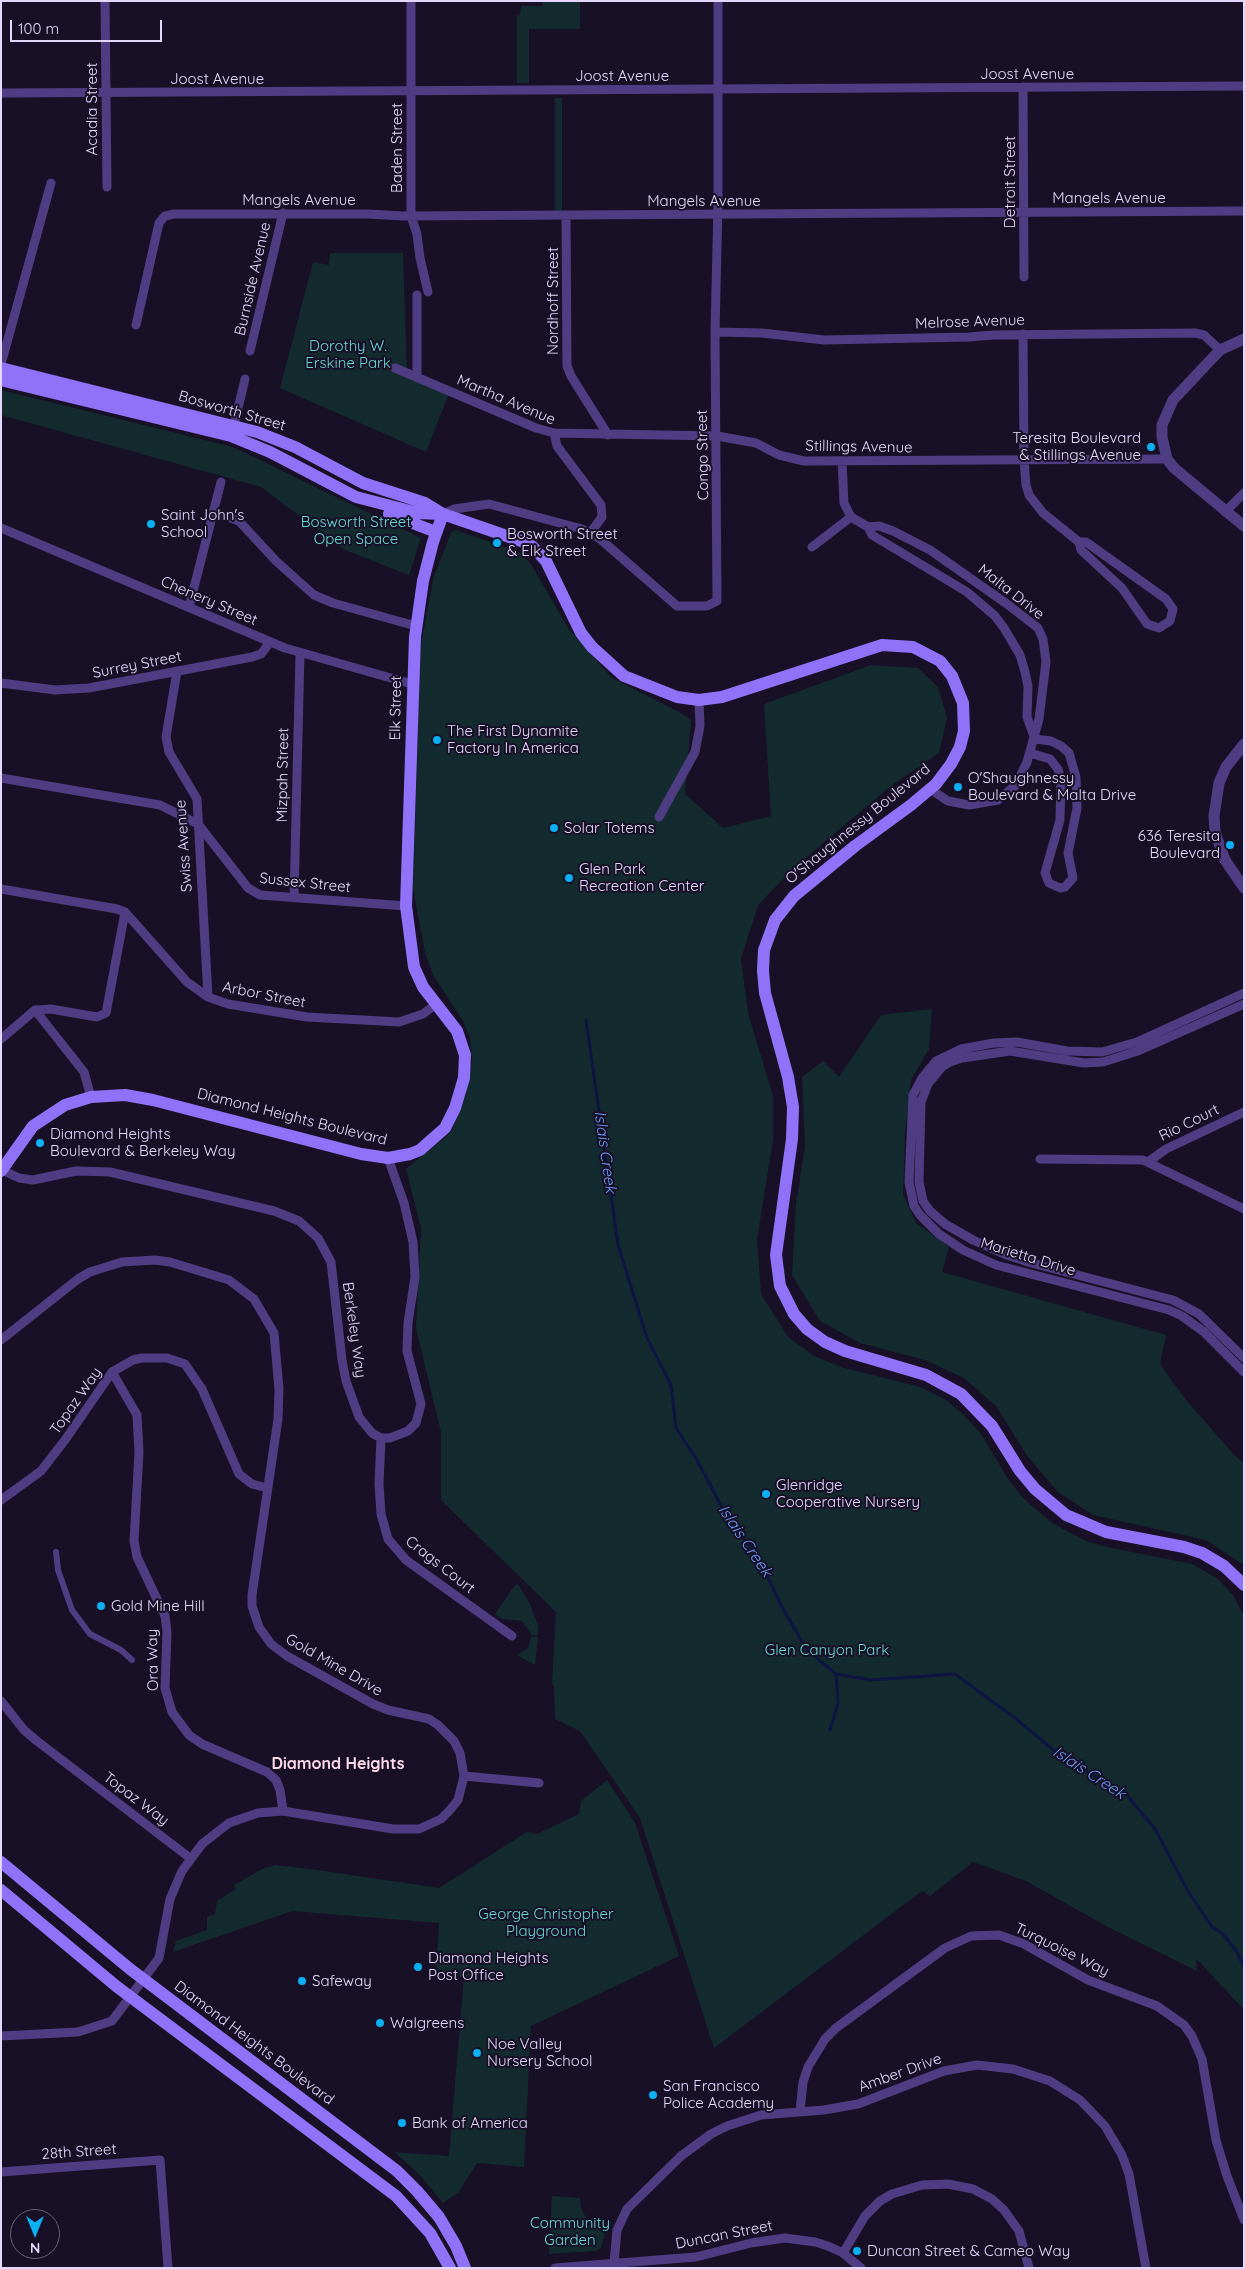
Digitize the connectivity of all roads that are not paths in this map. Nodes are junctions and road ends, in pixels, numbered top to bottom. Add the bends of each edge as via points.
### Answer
1 (106, 1) edge
2 (411, 1) edge
3 (718, 1) edge
4 (1244, 86) edge
5 (1023, 87) junction
6 (718, 89) junction
7 (411, 91) junction
8 (1, 93) edge
9 (106, 93) junction
10 (51, 182) dead end
11 (106, 188) dead end
12 (1244, 211) edge
13 (1024, 212) junction
14 (283, 213) junction
15 (717, 214) junction
16 (411, 216) junction
17 (566, 216) junction
18 (1024, 277) dead end
19 (428, 292) dead end
20 (417, 294) dead end
21 (136, 325) dead end
22 (715, 332) junction
23 (1024, 334) junction
24 (1244, 339) edge
25 (1220, 350) junction
26 (250, 351) dead end
27 (1, 364) edge
28 (1, 368) edge
29 (395, 368) dead end
30 (417, 377) junction
31 (246, 379) dead end
32 (1, 380) edge
33 (234, 425) junction
34 (554, 433) junction
35 (608, 435) junction
36 (717, 436) junction
37 (1167, 458) junction
38 (1024, 460) junction
39 (842, 461) junction
40 (222, 482) dead end
41 (1244, 493) edge
42 (356, 497) junction
43 (214, 512) junction
44 (1225, 512) junction
45 (443, 514) junction
46 (852, 517) junction
47 (1244, 526) edge
48 (868, 527) junction
49 (1, 528) edge
50 (436, 532) junction
51 (591, 532) junction
52 (1079, 542) junction
53 (812, 547) dead end
54 (189, 607) junction
55 (416, 626) junction
56 (270, 642) junction
57 (300, 654) junction
58 (177, 671) junction
59 (1, 683) edge
60 (412, 684) junction
61 (699, 700) junction
62 (1035, 739) junction
63 (1244, 744) edge
64 (1030, 753) junction
65 (1, 778) edge
66 (930, 789) junction
67 (659, 817) dead end
68 (198, 824) junction
69 (1244, 888) edge
70 (1, 889) edge
71 (294, 898) junction
72 (406, 906) junction
73 (125, 912) junction
74 (1244, 993) edge
75 (208, 997) junction
76 (436, 1004) junction
77 (1244, 1004) edge
78 (35, 1010) junction
79 (1, 1039) edge
80 (931, 1072) junction
81 (91, 1097) junction
82 (1244, 1112) edge
83 (388, 1158) junction
84 (1040, 1159) dead end
85 (1148, 1162) junction
86 (1, 1170) edge
87 (1244, 1209) edge
88 (1, 1340) edge
89 (1244, 1358) edge
90 (112, 1372) junction
91 (1244, 1372) edge
92 (381, 1438) junction
93 (267, 1488) junction
94 (1, 1500) edge
95 (56, 1552) dead end
96 (1243, 1583) edge
97 (512, 1636) dead end
98 (132, 1660) dead end
99 (1, 1701) edge
100 (464, 1776) junction
101 (539, 1783) dead end
102 (283, 1811) junction
103 (190, 1858) junction
104 (1, 1862) edge
105 (1, 1890) edge
106 (144, 1980) junction
107 (131, 1996) junction
108 (1, 2036) edge
109 (800, 2112) junction
110 (1, 2172) edge
111 (1244, 2220) edge
112 (843, 2253) junction
113 (614, 2263) junction
114 (168, 2268) edge
115 (450, 2268) edge
116 (465, 2268) edge
117 (555, 2268) edge
118 (861, 2268) edge
119 (1029, 2268) edge
120 (1146, 2268) edge

1 - 9 street, Acadia Street
2 - 7 street, Baden Street
3 - 6 street, Congo Street
4 - 5 street, Joost Avenue
5 - 6 street, Joost Avenue
5 - 13 street, Detroit Street
6 - 7 street, Joost Avenue
6 - 15 street, Congo Street
7 - 9 street, Joost Avenue
7 - 16 street, Baden Street
8 - 9 street, Joost Avenue
9 - 11 street, Acadia Street
10 - 27 street
12 - 13 street, Mangels Avenue
13 - 15 street, Mangels Avenue
13 - 18 street, Detroit Street
14 - 16 street, Mangels Avenue
14 - 21 street, Mangels Avenue via 165,216 160,223
14 - 26 street, Burnside Avenue
15 - 17 street, Mangels Avenue
15 - 22 street, Congo Street
16 - 17 street, Mangels Avenue
16 - 19 street, Baden Street via 418,234
17 - 35 street, Nordhoff Street via 567,366
20 - 30 street
22 - 23 street, Melrose Avenue via 762,332 824,340
22 - 36 street, Congo Street
23 - 25 street, Melrose Avenue via 1195,333 1204,335
23 - 38 street
24 - 25 street
25 - 37 street via 1173,400 1166,412 1162,437
28 - 33 main road, Bosworth Street
29 - 30 street, Martha Avenue
30 - 34 street, Martha Avenue
31 - 33 street
32 - 42 main road, Bosworth Street via 231,436 270,452
33 - 45 main road, Bosworth Street via 276,439 362,484 425,503
34 - 35 street, Stillings Avenue
34 - 51 street, Martha Avenue via 557,446 601,504 602,516
35 - 36 street, Stillings Avenue
36 - 39 street, Stillings Avenue via 756,443 790,458
36 - 51 street, Congo Street via 718,597 714,604 687,607 674,604
37 - 38 street, Stillings Avenue
37 - 44 street via 1174,468
38 - 39 street, Stillings Avenue
38 - 52 street via 1026,485 1035,505
39 - 46 street via 844,503
40 - 43 street
41 - 44 street
42 - 45 main road, Bosworth Street via 418,513
42 - 50 main road via 366,505
43 - 54 street
43 - 55 street via 239,521 314,595
44 - 47 street
45 - 50 main road, Elk Street
45 - 51 street, Congo Street via 454,509 489,504
45 - 61 main road, Bosworth Street via 533,547 550,569 581,633 617,671 642,684
46 - 48 street, Malta Drive
46 - 53 street
48 - 62 street, Malta Drive via 872,535 967,592 995,616 1020,655 1028,686 1027,717
48 - 62 street, Malta Drive via 893,530 930,550 1038,628 1046,662
49 - 54 street, Chenery Street
50 - 55 main road, Elk Street
52 - 52 street via 1081,550 1122,588 1147,624 1159,628 1170,621 1173,609 1166,599 1086,542
54 - 56 street, Chenery Street
55 - 60 main road, Elk Street
56 - 57 street, Chenery Street
56 - 58 street, Surrey Street via 261,654
57 - 60 street, Chenery Street
57 - 71 street, Mizpah Street
58 - 59 street, Surrey Street via 72,690
58 - 68 street, Swiss Avenue via 166,737 169,752 197,799
60 - 72 main road, Elk Street
61 - 66 main road, O'Shaughnessy Boulevard via 722,697 870,647 893,644 924,651 940,661 952,676 961,693 964,713 964,731 956,757
61 - 67 street via 700,726 695,752
62 - 64 street, Malta Drive
62 - 64 street via 1051,741 1069,753 1076,777 1077,808 1068,853 1073,878 1065,887 1049,883 1045,873 1060,820 1061,780 1050,759
63 - 69 street via 1219,782 1214,816 1220,849
64 - 66 street, Malta Drive via 1016,785 998,800 969,805 948,801
65 - 68 street, Sussex Street via 152,802
66 - 96 main road, O'Shaughnessy Boulevard via 794,896 775,920 767,940 762,971 765,993 793,1107 792,1139 776,1255 783,1296 800,1322 825,1342 926,1375 961,1394 992,1426 1035,1489 1066,1515 1106,1532 1202,1553
68 - 71 street, Sussex Street via 253,893
68 - 75 street, Swiss Avenue
70 - 73 street
71 - 72 street, Sussex Street
72 - 76 main road, Diamond Heights Boulevard via 414,967
73 - 75 street, Arbor Street via 188,982
73 - 78 street via 106,1013 96,1017 51,1009
74 - 80 street, Marietta Drive via 1119,1048 1084,1053 1016,1042 994,1043 961,1049 936,1061
75 - 76 street, Arbor Street via 255,1010 357,1021 399,1022 411,1019
76 - 83 main road, Diamond Heights Boulevard via 457,1031 465,1055 464,1078 455,1108 445,1128 429,1144 410,1154
77 - 80 street, Marietta Drive via 1121,1058 1084,1063 1036,1054 997,1052 962,1058
78 - 79 street
78 - 81 street via 84,1072
80 - 89 street, Marietta Drive via 921,1102 919,1182 923,1201 936,1217 973,1240 1004,1254 1187,1306 1211,1324
80 - 91 street, Marietta Drive via 916,1085 913,1095 908,1182 914,1206 939,1234 963,1250 996,1265 1169,1310 1198,1327
81 - 83 main road, Diamond Heights Boulevard via 125,1095 153,1100
81 - 86 main road, Diamond Heights Boulevard via 65,1104 33,1126
82 - 85 street, Rio Court via 1166,1149
83 - 92 street via 404,1202 413,1242 415,1278 407,1351 421,1404 416,1423 408,1431
84 - 85 street
85 - 87 street
86 - 92 street, Berkeley Way via 26,1180 76,1171 119,1174 274,1211 299,1221 318,1238 330,1262 346,1380 364,1426
88 - 93 street, Gold Mine Drive via 78,1279 105,1266 156,1260 229,1280 254,1299 270,1323 276,1346 278,1420
90 - 93 street, Topaz Way via 142,1358 167,1358 185,1364 202,1390 239,1474 252,1484
90 - 94 street, Topaz Way via 40,1471
90 - 102 street, Ora Way via 137,1415 139,1452 134,1541 137,1557 165,1616 165,1688 172,1712 188,1735 267,1772 276,1780
92 - 97 street, Crags Court via 378,1467 380,1507 388,1539 406,1560
93 - 100 street, Gold Mine Drive via 252,1594 255,1617 265,1637 287,1656 373,1704 429,1719 438,1725 454,1741
95 - 98 street via 58,1570 72,1610 90,1634 121,1650
99 - 103 street, Topaz Way via 37,1741
100 - 101 street
100 - 102 street, Gold Mine Drive via 458,1800 450,1810 431,1825 419,1829 394,1829
102 - 103 street, Gold Mine Drive via 258,1813 229,1824 202,1844
103 - 106 street, Gold Mine Drive via 170,1899 158,1958
104 - 106 main road, Diamond Heights Boulevard
105 - 107 main road
106 - 107 street, Gold Mine Drive
106 - 116 main road, Diamond Heights Boulevard via 397,2171 439,2217
107 - 108 street, Gold Mine Drive via 112,2021 78,2032
107 - 115 main road via 396,2196 430,2232
109 - 111 street, Turquoise Way via 808,2067 825,2039 836,2028 945,1948 971,1936 999,1935 1024,1944 1088,1980 1156,2006 1184,2025 1202,2060 1216,2140
109 - 113 street, Amber Drive via 744,2120 696,2144 627,2209 617,2230
109 - 120 street, Amber Drive via 858,2104 960,2066 995,2066 1050,2081 1080,2100 1114,2139 1132,2190
110 - 114 street, 28th Street via 160,2160
112 - 113 street, Duncan Street via 815,2242 784,2238 696,2257
112 - 118 street, Duncan Street
112 - 119 street via 865,2216 880,2201 922,2185 948,2184 973,2189 1004,2210 1019,2232
113 - 117 street, Duncan Street

